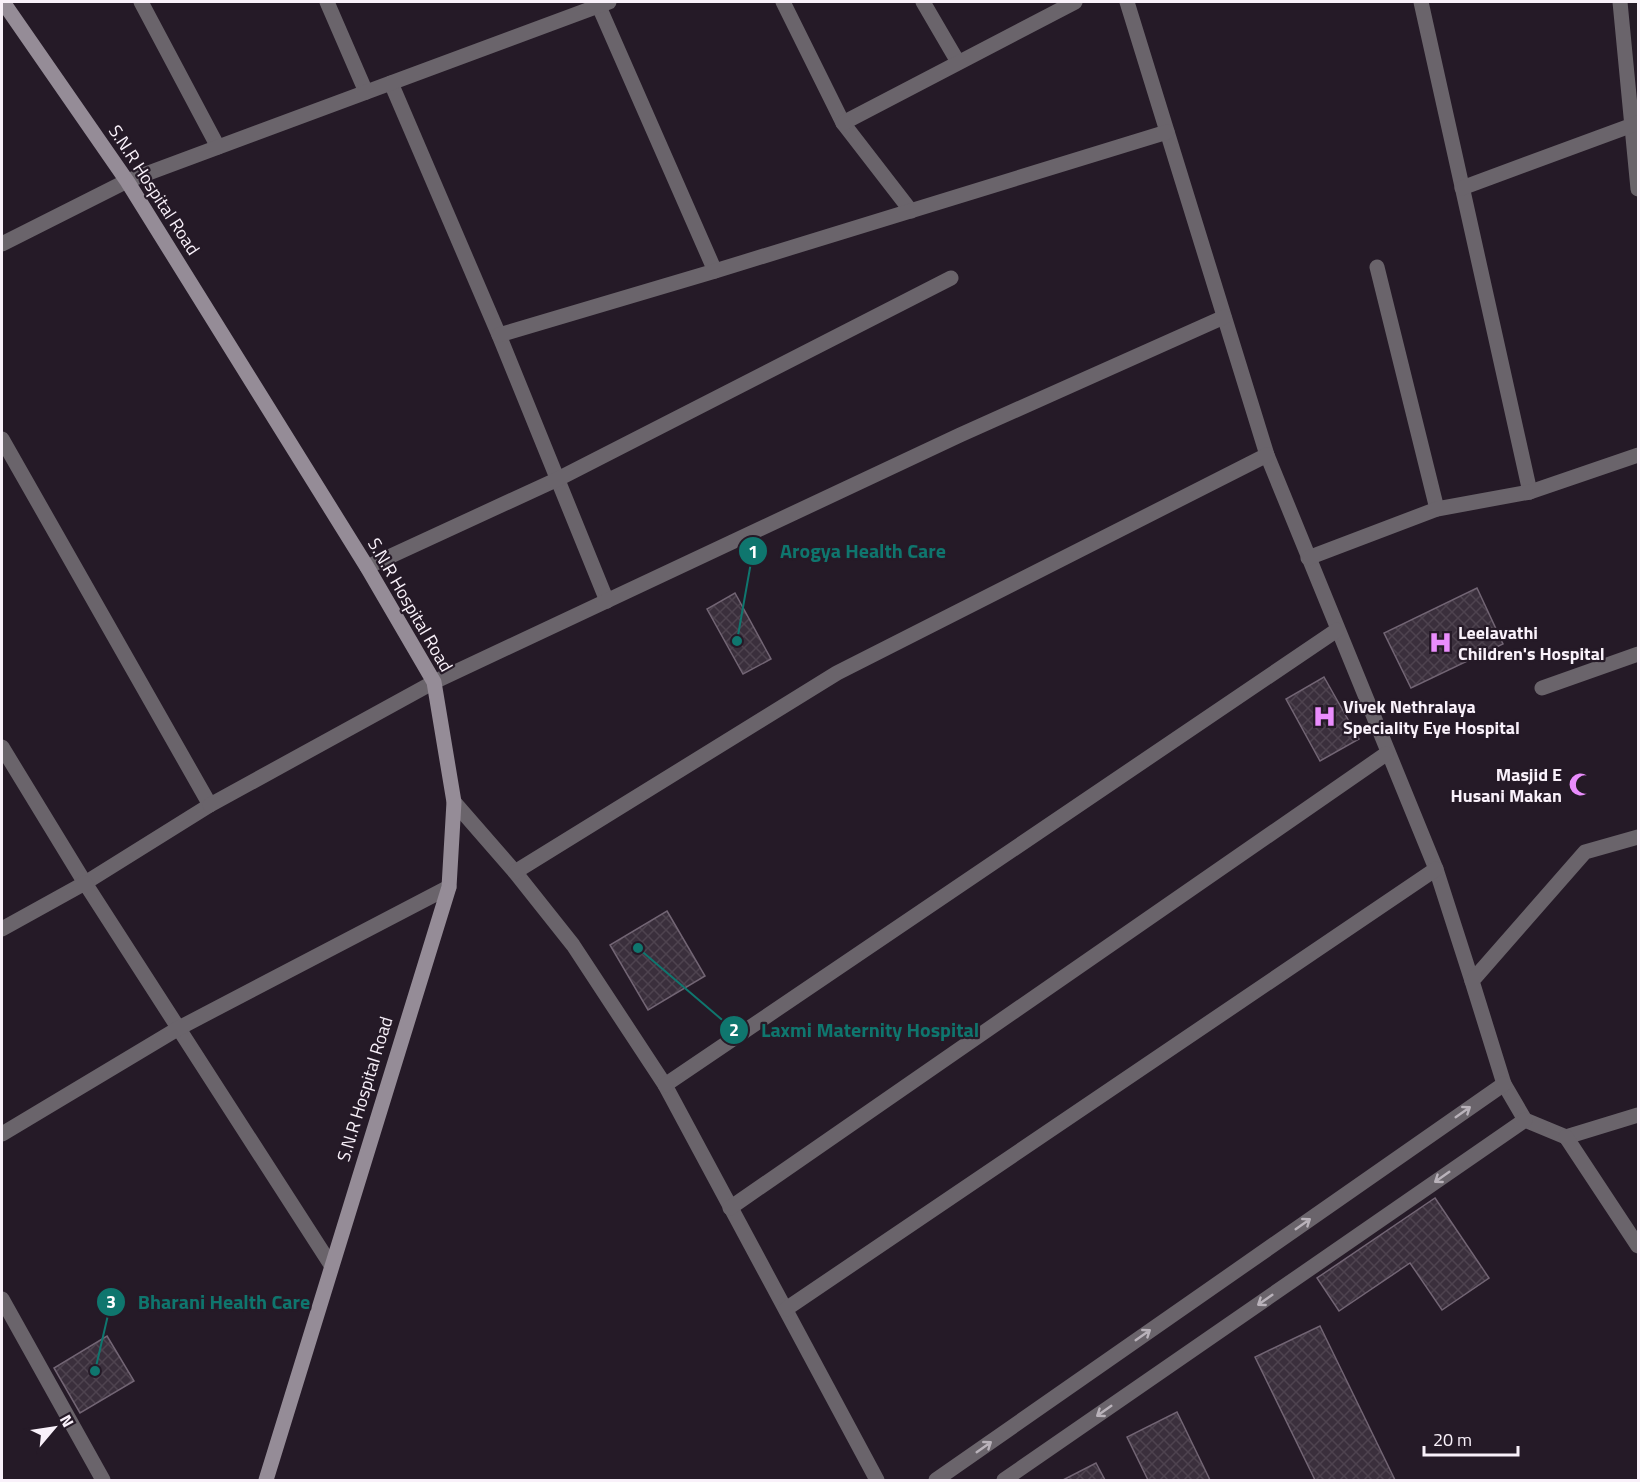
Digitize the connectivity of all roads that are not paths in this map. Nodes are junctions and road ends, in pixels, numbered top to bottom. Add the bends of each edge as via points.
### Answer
1 (3, 2) edge
2 (141, 2) edge
3 (327, 2) edge
4 (783, 2) edge
5 (923, 2) edge
6 (1075, 2) edge
7 (1127, 2) edge
8 (1421, 2) edge
9 (1620, 2) edge
10 (601, 3) edge
11 (958, 62) junction
12 (391, 83) junction
13 (366, 92) junction
14 (843, 123) junction
15 (1635, 124) edge
16 (1167, 132) junction
17 (218, 147) junction
18 (127, 181) junction
19 (1462, 188) junction
20 (1638, 189) edge
21 (911, 211) junction
22 (2, 244) edge
23 (1377, 267) dead end
24 (716, 271) junction
25 (951, 278) dead end
26 (1224, 317) junction
27 (499, 335) junction
28 (2, 439) edge
29 (1267, 454) junction
30 (1638, 455) edge
31 (558, 479) junction
32 (1530, 492) junction
33 (1437, 509) junction
34 (1308, 558) junction
35 (367, 567) junction
36 (607, 601) junction
37 (1337, 630) junction
38 (1638, 654) edge
39 (434, 682) junction
40 (1542, 688) dead end
41 (2, 747) edge
42 (1386, 754) junction
43 (454, 802) junction
44 (210, 806) junction
45 (1638, 837) edge
46 (1436, 869) junction
47 (515, 872) junction
48 (85, 883) junction
49 (449, 887) junction
50 (2, 929) edge
51 (1472, 981) junction
52 (179, 1028) junction
53 (665, 1084) junction
54 (1504, 1084) junction
55 (1638, 1115) edge
56 (1525, 1120) junction
57 (2, 1134) edge
58 (1566, 1137) junction
59 (730, 1208) junction
60 (1638, 1246) edge
61 (330, 1265) junction
62 (2, 1299) edge
63 (786, 1309) junction
64 (103, 1480) edge
65 (266, 1480) edge
66 (877, 1480) edge
67 (936, 1480) edge
68 (1004, 1480) edge

1 - 18 main road, S.N.R Hospital Road
2 - 17 street
3 - 13 street
4 - 14 street
5 - 11 street
6 - 11 street
7 - 16 street
8 - 19 street
9 - 15 street
10 - 12 street
10 - 24 street
11 - 14 street
12 - 13 street
12 - 27 street
13 - 17 street
14 - 21 street
15 - 19 street
15 - 20 street
16 - 21 street
16 - 26 street
17 - 18 street
18 - 22 street
18 - 35 main road, S.N.R Hospital Road
19 - 32 street
21 - 24 street
23 - 33 street
24 - 27 street
25 - 31 street
26 - 29 street
26 - 36 street via 960,435
27 - 31 street
28 - 44 street
29 - 34 street
29 - 47 street via 837,673
30 - 32 street
31 - 35 street
31 - 36 street
32 - 33 street
33 - 34 street
34 - 37 street
35 - 39 main road, S.N.R Hospital Road
36 - 39 street
37 - 42 street
37 - 53 street
38 - 40 street
39 - 43 main road, S.N.R Hospital Road
39 - 44 street
41 - 48 street
42 - 46 street
42 - 59 street
43 - 47 street
43 - 49 main road, S.N.R Hospital Road
44 - 48 street
45 - 51 street via 1585,852
46 - 51 street
46 - 63 street
47 - 53 street via 573,945
48 - 50 street
48 - 52 street
49 - 52 street
49 - 61 main road, S.N.R Hospital Road
51 - 54 street
52 - 57 street
52 - 61 street
53 - 59 street
54 - 56 street
67 -> 54 street
55 - 58 street
56 - 58 street
56 -> 68 street
58 - 60 street
59 - 63 street
61 - 65 main road, S.N.R Hospital Road
62 - 64 street
63 - 66 street

